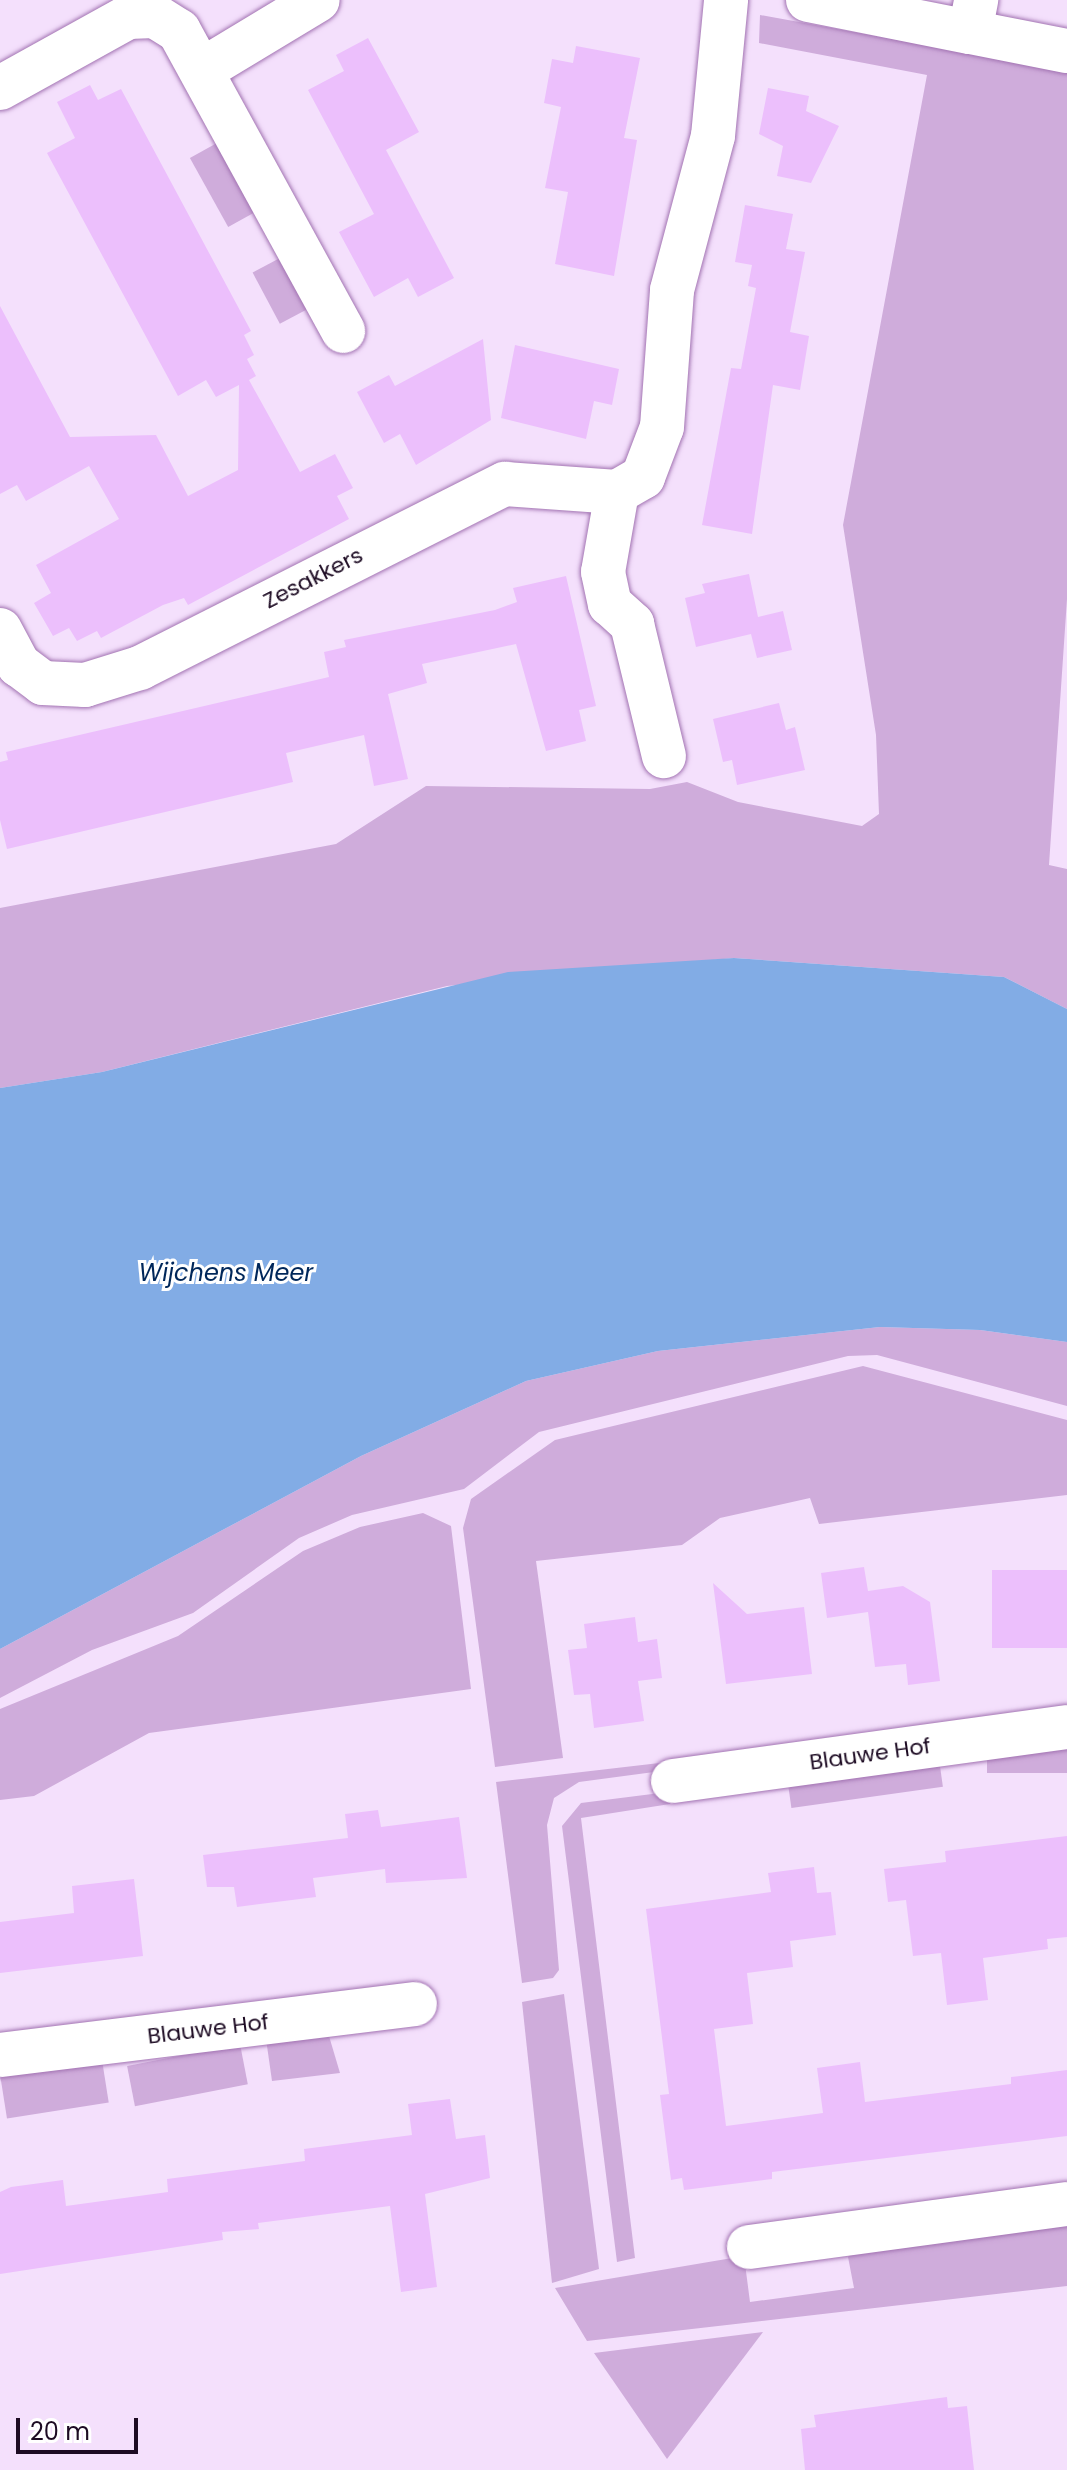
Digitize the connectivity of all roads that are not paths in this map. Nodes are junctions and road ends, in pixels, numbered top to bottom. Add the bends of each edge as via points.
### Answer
1 (318, 0) edge
2 (726, 0) edge
3 (808, 0) edge
4 (973, 16) edge
5 (1067, 51) edge
6 (202, 70) junction
7 (0, 88) edge
8 (343, 331) dead end
9 (617, 492) junction
10 (6, 657) edge
11 (664, 756) dead end
12 (1067, 1727) edge
13 (673, 1781) dead end
14 (415, 2004) dead end
15 (0, 2055) edge
16 (1067, 2204) edge
17 (749, 2247) dead end

1 - 6 street
2 - 9 street via 713,136 672,290 662,427 643,477
3 - 4 street
4 - 5 street
6 - 7 street via 179,31 155,16 128,17
6 - 8 street
9 - 10 street, Zesakkers via 505,484 140,668 85,685 43,683
9 - 11 street via 603,572 610,604 632,624
12 - 13 street, Blauwe Hof
14 - 15 street, Blauwe Hof
16 - 17 street

